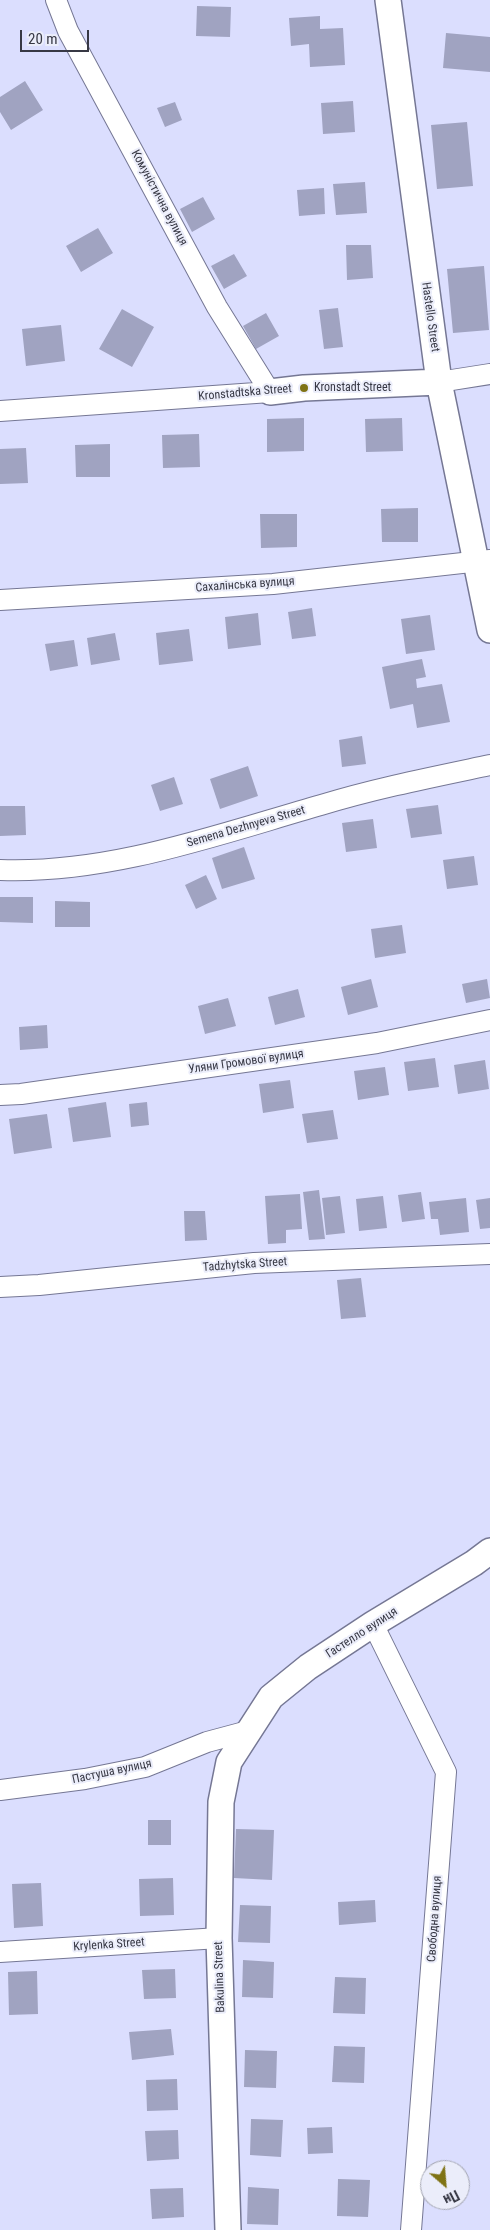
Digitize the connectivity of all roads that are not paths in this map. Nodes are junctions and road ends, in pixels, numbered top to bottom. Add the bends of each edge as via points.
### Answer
1 (56, 0) edge
2 (388, 0) edge
3 (490, 374) edge
4 (439, 382) junction
5 (270, 392) junction
6 (0, 411) edge
7 (483, 561) edge
8 (0, 600) edge
9 (490, 630) edge
10 (490, 765) edge
11 (0, 870) edge
12 (490, 1020) edge
13 (0, 1095) edge
14 (490, 1254) edge
15 (0, 1287) edge
16 (490, 1551) edge
17 (372, 1624) junction
18 (248, 1731) junction
19 (0, 1790) edge
20 (219, 1938) junction
21 (0, 1952) edge
22 (228, 2230) edge
23 (411, 2230) edge

1 - 5 street, Комуністична вулиця via 68,31 217,307
2 - 4 street, Hastello Street
3 - 4 street, Kronstadtska Street
4 - 5 street, Kronstadtska Street
4 - 7 street, Hastello Street
5 - 6 street, Kronstadtska Street
7 - 8 street, Сахалінська вулиця via 273,584
7 - 9 street, Hastello Street
10 - 11 street, Semena Dezhnyeva Street via 391,785 156,853 47,869
12 - 13 street, Уляни Громової вулиця via 377,1043
14 - 15 street, Tadzhytska Street via 254,1263
16 - 17 street, Гастелло вулиця
17 - 18 street, Гастелло вулиця via 308,1667 271,1697
17 - 23 street, Свободна вулиця via 446,1772
18 - 19 street, Пастуша вулиця via 207,1742 145,1767
18 - 20 street, Bakulina Street via 228,1762 221,1802
20 - 21 street, Krylenka Street
20 - 22 street, Bakulina Street

